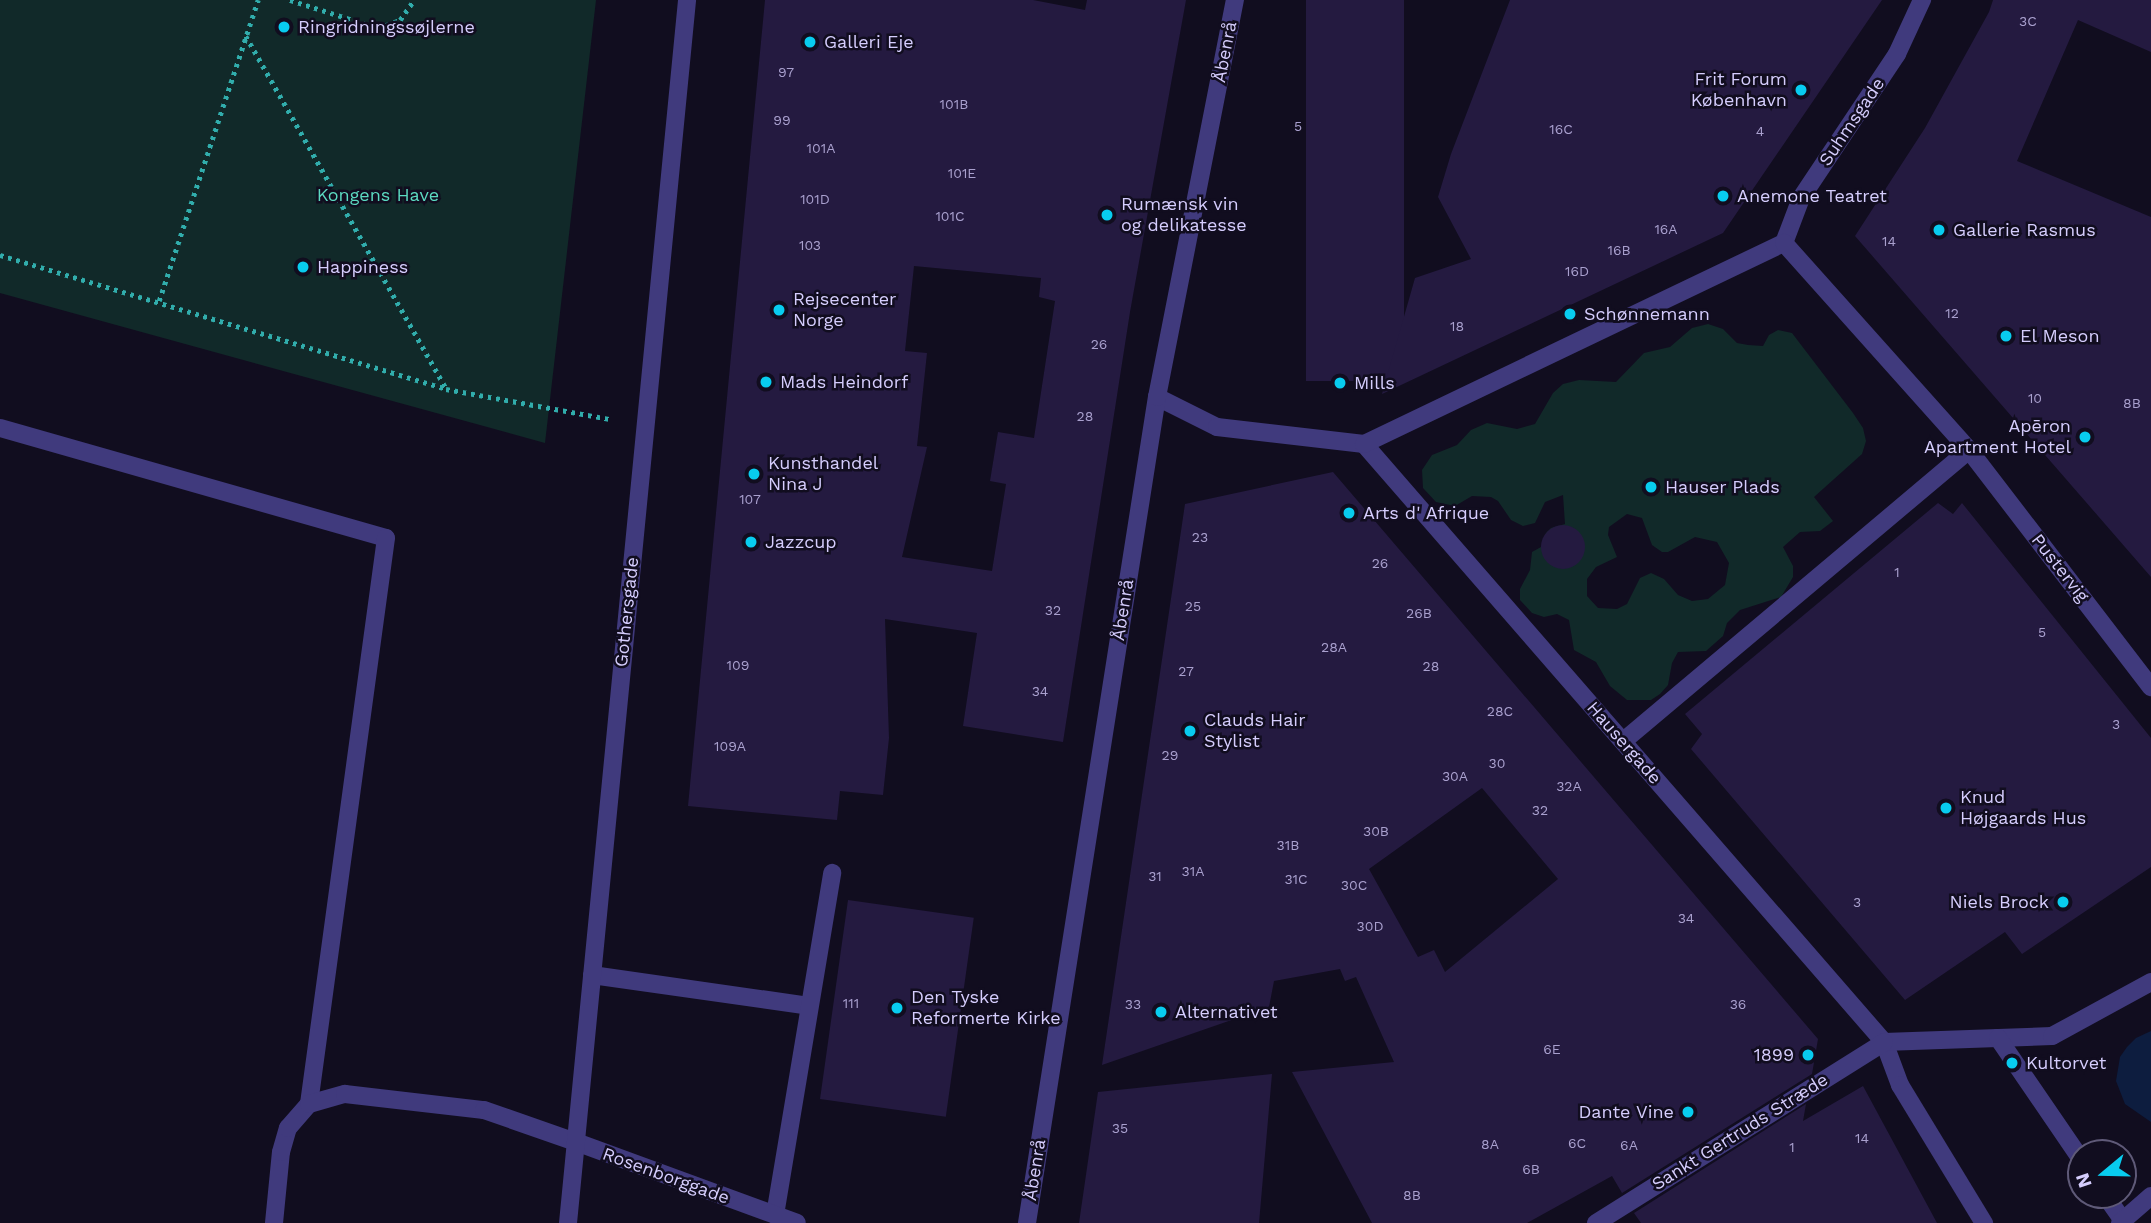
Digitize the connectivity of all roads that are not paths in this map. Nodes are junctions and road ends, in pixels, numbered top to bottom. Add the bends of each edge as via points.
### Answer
1 (687, 0) edge
2 (1235, 0) edge
3 (1922, 0) edge
4 (1784, 243) junction
5 (1157, 397) junction
6 (0, 428) edge
7 (1364, 444) junction
8 (1969, 450) junction
9 (2151, 687) edge
10 (1623, 741) junction
11 (832, 873) dead end
12 (592, 975) junction
13 (2151, 982) edge
14 (809, 1006) junction
15 (1998, 1038) junction
16 (1884, 1042) junction
17 (309, 1104) junction
18 (2067, 1139) edge
19 (576, 1142) junction
20 (2151, 1196) edge
21 (775, 1215) junction
22 (2122, 1222) edge
23 (274, 1223) edge
24 (568, 1223) edge
25 (797, 1223) edge
26 (1027, 1223) edge
27 (1596, 1223) edge
28 (1984, 1223) edge

1 - 12 street, Gothersgade
2 - 5 street, Åbenrå
3 - 4 street, Suhmsgade via 1897,54 1801,198
4 - 7 street
4 - 8 street
5 - 7 street via 1217,427
5 - 26 street, Åbenrå
6 - 17 street via 386,538
7 - 10 street, Hausergade
8 - 9 street, Pustervig
8 - 10 street
10 - 16 street, Hausergade
11 - 14 street
12 - 14 street
12 - 19 street, Gothersgade
13 - 15 street via 2052,1036
14 - 21 street
15 - 16 street
15 - 18 street
16 - 27 street, Sankt Gertruds Stræde
16 - 28 street via 1900,1085
17 - 19 street, Rosenborggade via 345,1094 484,1110
17 - 23 street via 288,1128
19 - 21 street, Rosenborggade
19 - 24 street, Gothersgade
20 - 22 street
21 - 25 street, Rosenborggade

